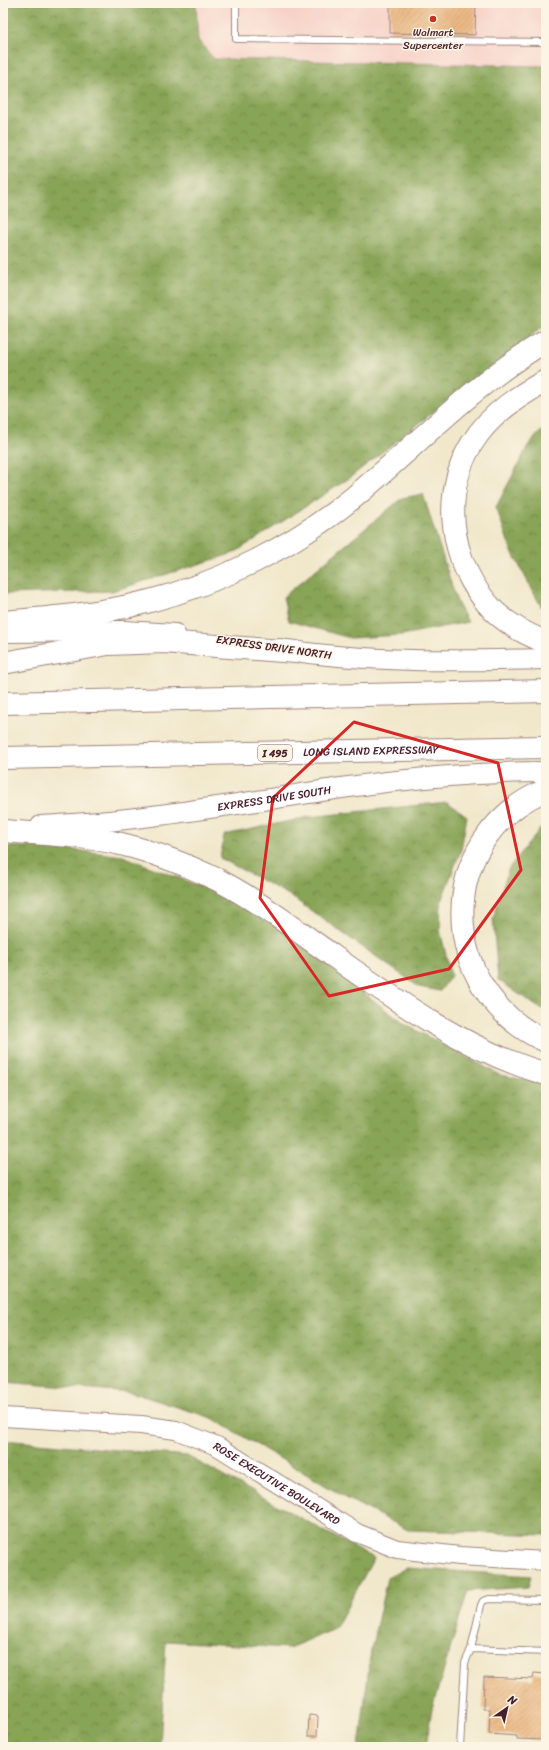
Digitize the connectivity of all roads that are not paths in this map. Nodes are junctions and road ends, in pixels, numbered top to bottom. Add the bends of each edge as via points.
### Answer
1 (236, 3) edge
2 (546, 42) edge
3 (546, 341) edge
4 (546, 381) edge
5 (3, 622) edge
6 (3, 632) edge
7 (546, 642) edge
8 (296, 652) junction
9 (546, 659) edge
10 (3, 663) edge
11 (546, 691) edge
12 (3, 703) edge
13 (546, 747) edge
14 (3, 758) edge
15 (546, 772) edge
16 (546, 790) edge
17 (3, 827) edge
18 (3, 830) edge
19 (546, 1041) edge
20 (546, 1074) edge
21 (3, 1416) edge
22 (546, 1561) edge
23 (546, 1600) edge
24 (470, 1649) junction
25 (546, 1652) edge
26 (460, 1747) edge

1 - 2 lane via 236,39
3 - 5 highway via 505,367 327,518 261,558 202,584 147,602 89,613
4 - 7 highway via 510,403 479,434 459,472 453,518 462,562 485,601 514,626
6 - 8 main road, EXPRESS DRIVE NORTH via 158,632
8 - 9 main road, EXPRESS DRIVE NORTH via 442,661
8 - 10 highway via 164,642 108,644
11 - 12 highway
13 - 14 highway, LONG ISLAND EXPRESSWAY / I 495
15 - 17 main road, EXPRESS DRIVE SOUTH via 416,779 134,819
16 - 19 highway via 510,812 488,835 467,877 462,911 466,947 478,981 508,1018
18 - 20 highway via 120,844 200,872 272,912 413,1012 450,1034 487,1053
21 - 22 street, ROSE EXECUTIVE BOULEVARD via 141,1425 176,1430 216,1446 357,1533 397,1549
23 - 24 lane via 483,1601
24 - 25 lane
24 - 26 lane via 465,1663

